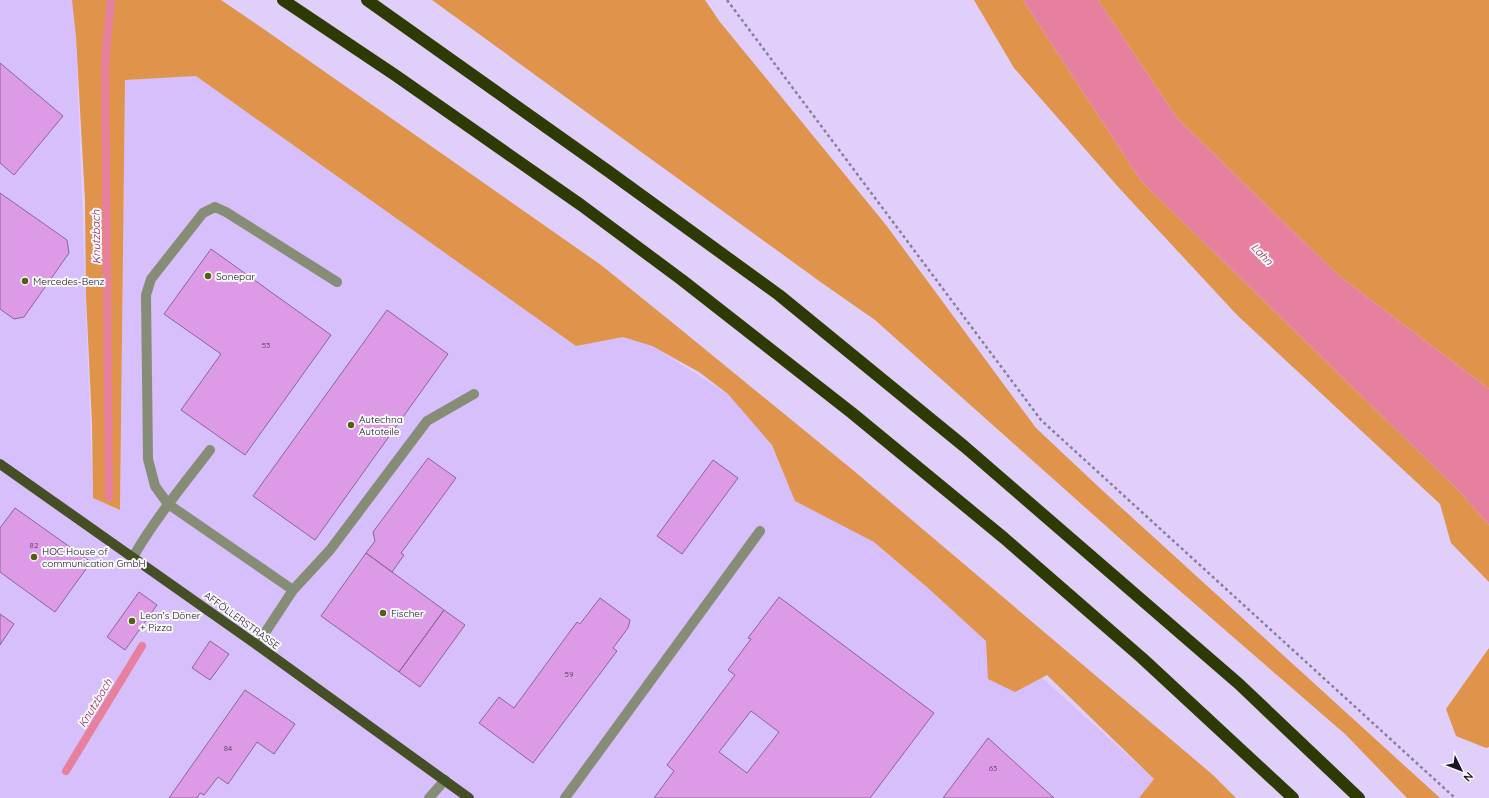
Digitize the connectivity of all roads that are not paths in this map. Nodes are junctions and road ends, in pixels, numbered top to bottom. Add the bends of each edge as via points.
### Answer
1 (283, 0) edge
2 (367, 0) edge
3 (337, 282) dead end
4 (474, 394) dead end
5 (210, 450) dead end
6 (0, 464) edge
7 (168, 504) junction
8 (760, 531) dead end
9 (133, 557) junction
10 (293, 590) junction
11 (257, 645) junction
12 (1272, 779) junction
13 (445, 780) junction
14 (429, 798) edge
15 (469, 798) edge
16 (565, 798) edge
17 (1282, 798) edge
18 (1293, 798) edge
19 (1359, 798) edge

1 - 12 highway via 581,205 846,408 998,533 1142,658
2 - 19 highway via 779,295 965,447 1239,684
3 - 7 lane via 215,207 203,213 151,279 146,294 148,459 155,486
4 - 10 lane via 427,421 330,550
5 - 7 lane
6 - 9 main road, AFFÖLLERSTRASSE
7 - 9 lane
7 - 10 lane
8 - 16 lane
9 - 11 main road, AFFÖLLERSTRASSE
10 - 11 lane
11 - 13 main road, AFFÖLLERSTRASSE
12 - 17 highway
12 - 18 highway
13 - 14 lane
13 - 15 main road, AFFÖLLERSTRASSE

